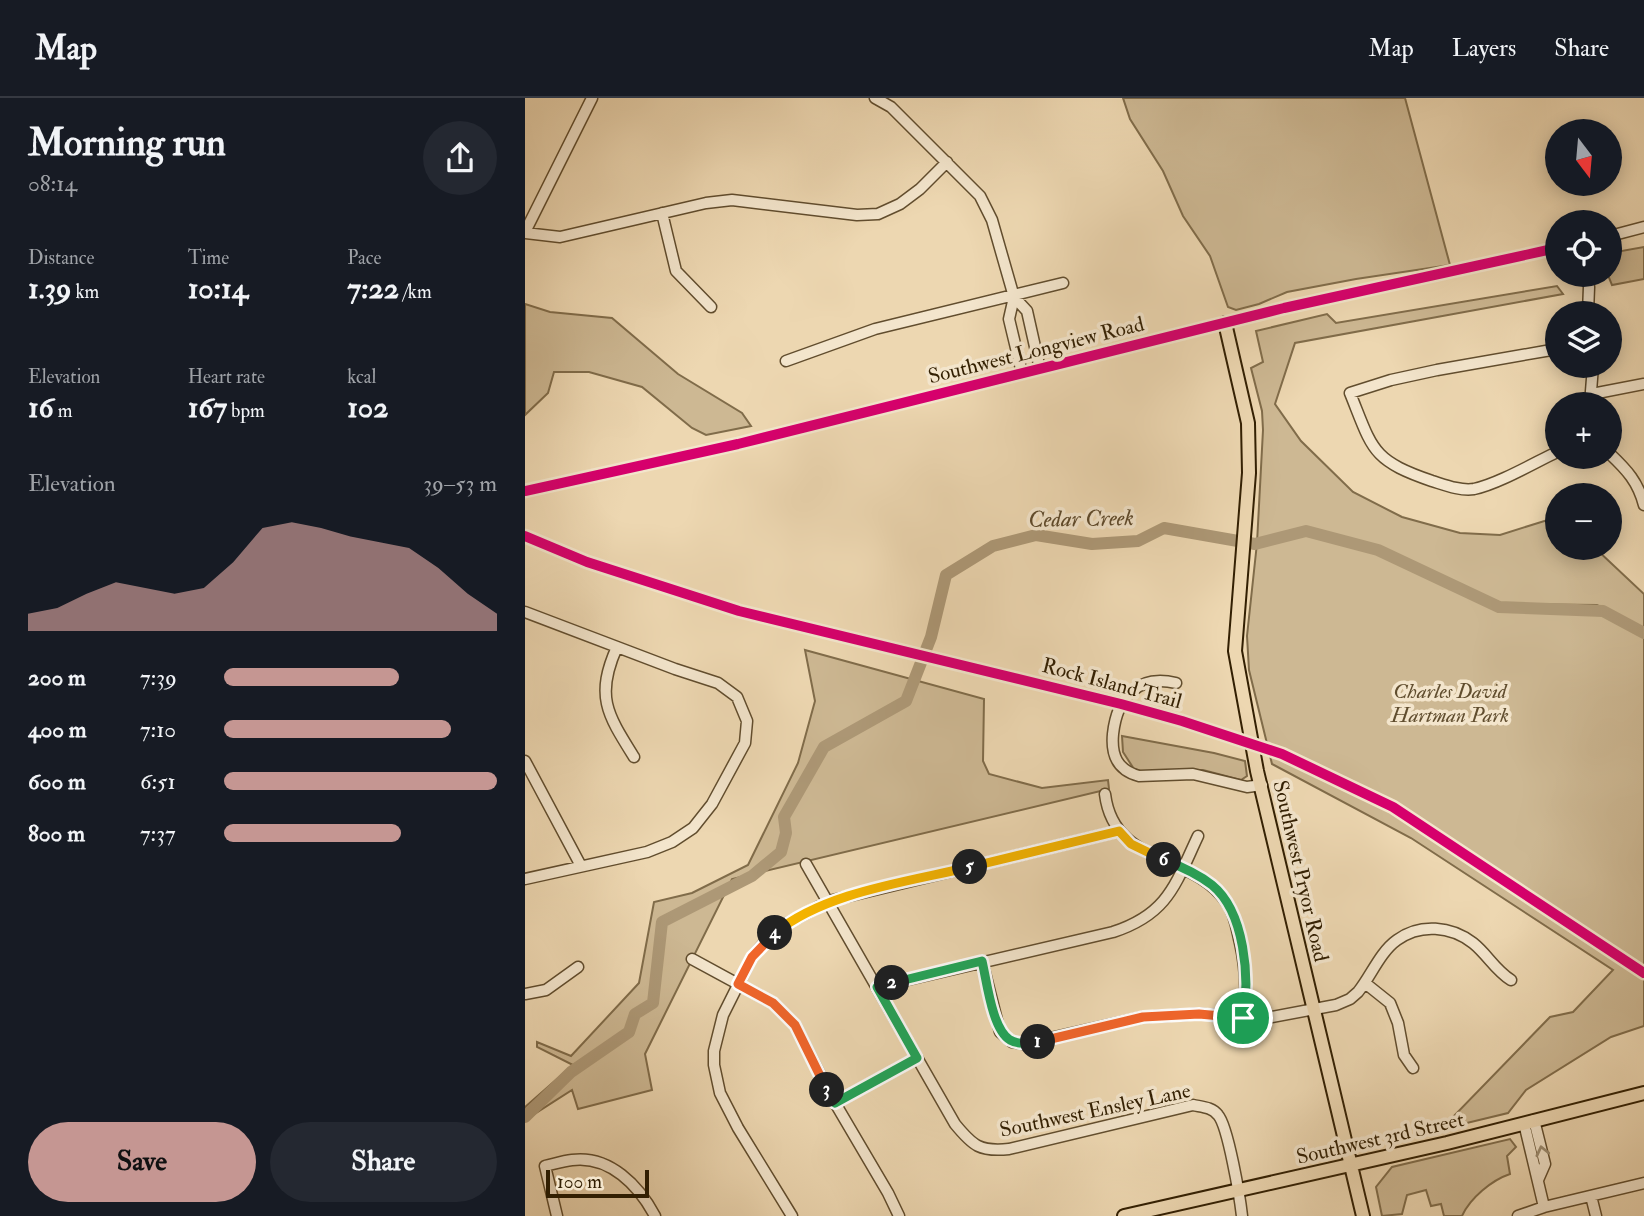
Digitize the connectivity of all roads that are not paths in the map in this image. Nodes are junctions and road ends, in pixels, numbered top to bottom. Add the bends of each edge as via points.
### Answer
1 (592, 98) edge
2 (875, 98) edge
3 (947, 162) junction
4 (662, 213) junction
5 (1644, 228) edge
6 (525, 233) edge
7 (1622, 233) edge
8 (1545, 251) edge
9 (1063, 283) dead end
10 (1014, 297) junction
11 (711, 307) dead end
12 (1225, 323) junction
13 (1545, 351) edge
14 (786, 361) dead end
15 (1040, 369) junction
16 (1022, 373) junction
17 (1644, 384) edge
18 (1616, 392) edge
19 (1545, 457) edge
20 (1622, 465) edge
21 (1641, 484) edge
22 (525, 491) edge
23 (1644, 503) edge
24 (525, 612) edge
25 (617, 647) junction
26 (1177, 683) dead end
27 (633, 757) dead end
28 (525, 761) edge
29 (1262, 785) junction
30 (1105, 794) dead end
31 (1119, 831) junction
32 (1198, 836) dead end
33 (806, 864) dead end
34 (581, 866) junction
35 (1183, 868) junction
36 (525, 879) edge
37 (829, 901) junction
38 (692, 959) dead end
39 (982, 961) junction
40 (578, 967) dead end
41 (1511, 980) dead end
42 (1365, 983) junction
43 (738, 984) junction
44 (877, 987) junction
45 (525, 994) edge
46 (1314, 1010) junction
47 (1243, 1018) junction
48 (917, 1058) junction
49 (1413, 1068) dead end
50 (1644, 1093) edge
51 (835, 1103) junction
52 (1529, 1122) junction
53 (1351, 1165) junction
54 (1644, 1183) edge
55 (1239, 1191) junction
56 (1591, 1196) junction
57 (1544, 1207) junction
58 (557, 1216) edge
59 (655, 1216) edge
60 (792, 1216) edge
61 (899, 1216) edge
62 (1124, 1216) edge
63 (1243, 1216) edge
64 (1363, 1216) edge
65 (1518, 1216) edge
66 (1596, 1216) edge

1 - 6 street
2 - 3 street via 891,107
3 - 4 street via 920,189 878,214 732,200
3 - 10 street via 980,196 992,220
4 - 6 street via 560,237
4 - 11 street via 676,271
5 - 7 street
8 - 12 street, Southwest Longview Road
9 - 10 street
10 - 14 street via 875,329
10 - 15 street via 1027,311
10 - 16 street via 1009,319
12 - 15 street, Southwest Longview Road
12 - 29 main road, Southwest Pryor Road via 1248,423 1249,473 1235,651
13 - 19 street via 1437,369 1350,393 1371,445 1384,460 1454,488 1473,489
15 - 16 street, Southwest Longview Road
16 - 22 street, Southwest Longview Road
17 - 18 street
20 - 21 street
21 - 23 street
24 - 25 street
25 - 27 street via 604,688 612,721
25 - 34 street via 728,690 737,697 747,721 745,743 712,804 692,828 647,852
26 - 29 street via 1144,684 1119,707 1112,747 1123,770 1139,776 1193,774 1247,788
28 - 34 street
29 - 46 main road, Southwest Pryor Road
30 - 31 street via 1108,813
31 - 35 street via 1131,844
31 - 37 street
32 - 35 street
33 - 37 street, Southwest Ensley Lane
34 - 36 street
35 - 39 street via 1172,891 1136,925
35 - 47 street via 1212,885 1229,904 1247,977
37 - 43 street via 766,941
37 - 44 street, Southwest Ensley Lane
38 - 43 street
39 - 44 street
39 - 47 street via 1000,1032 1012,1042 1038,1042 1143,1017 1199,1014
40 - 45 street via 546,990
41 - 42 street via 1499,973 1475,944 1437,928 1395,941
42 - 46 street via 1345,1002
42 - 49 street via 1390,1003 1404,1055
43 - 51 street via 773,1003 795,1025
43 - 60 street via 723,1015 714,1051 720,1093
44 - 48 street, Southwest Ensley Lane
46 - 47 street
46 - 53 main road, Southwest Pryor Road
48 - 51 street
48 - 55 street, Southwest Ensley Lane via 955,1124 971,1143 989,1151 1193,1105 1213,1110 1220,1116
50 - 52 main road, Southwest 3rd Street
51 - 61 street
52 - 53 main road, Southwest 3rd Street
52 - 57 street
53 - 55 main road, Southwest 3rd Street
53 - 64 main road, Southwest Pryor Road
54 - 56 street
55 - 62 main road, Southwest 3rd Street
55 - 63 street
56 - 57 street
56 - 66 street
57 - 65 street
58 - 59 street via 545,1167 574,1160 598,1161 612,1168 644,1197

